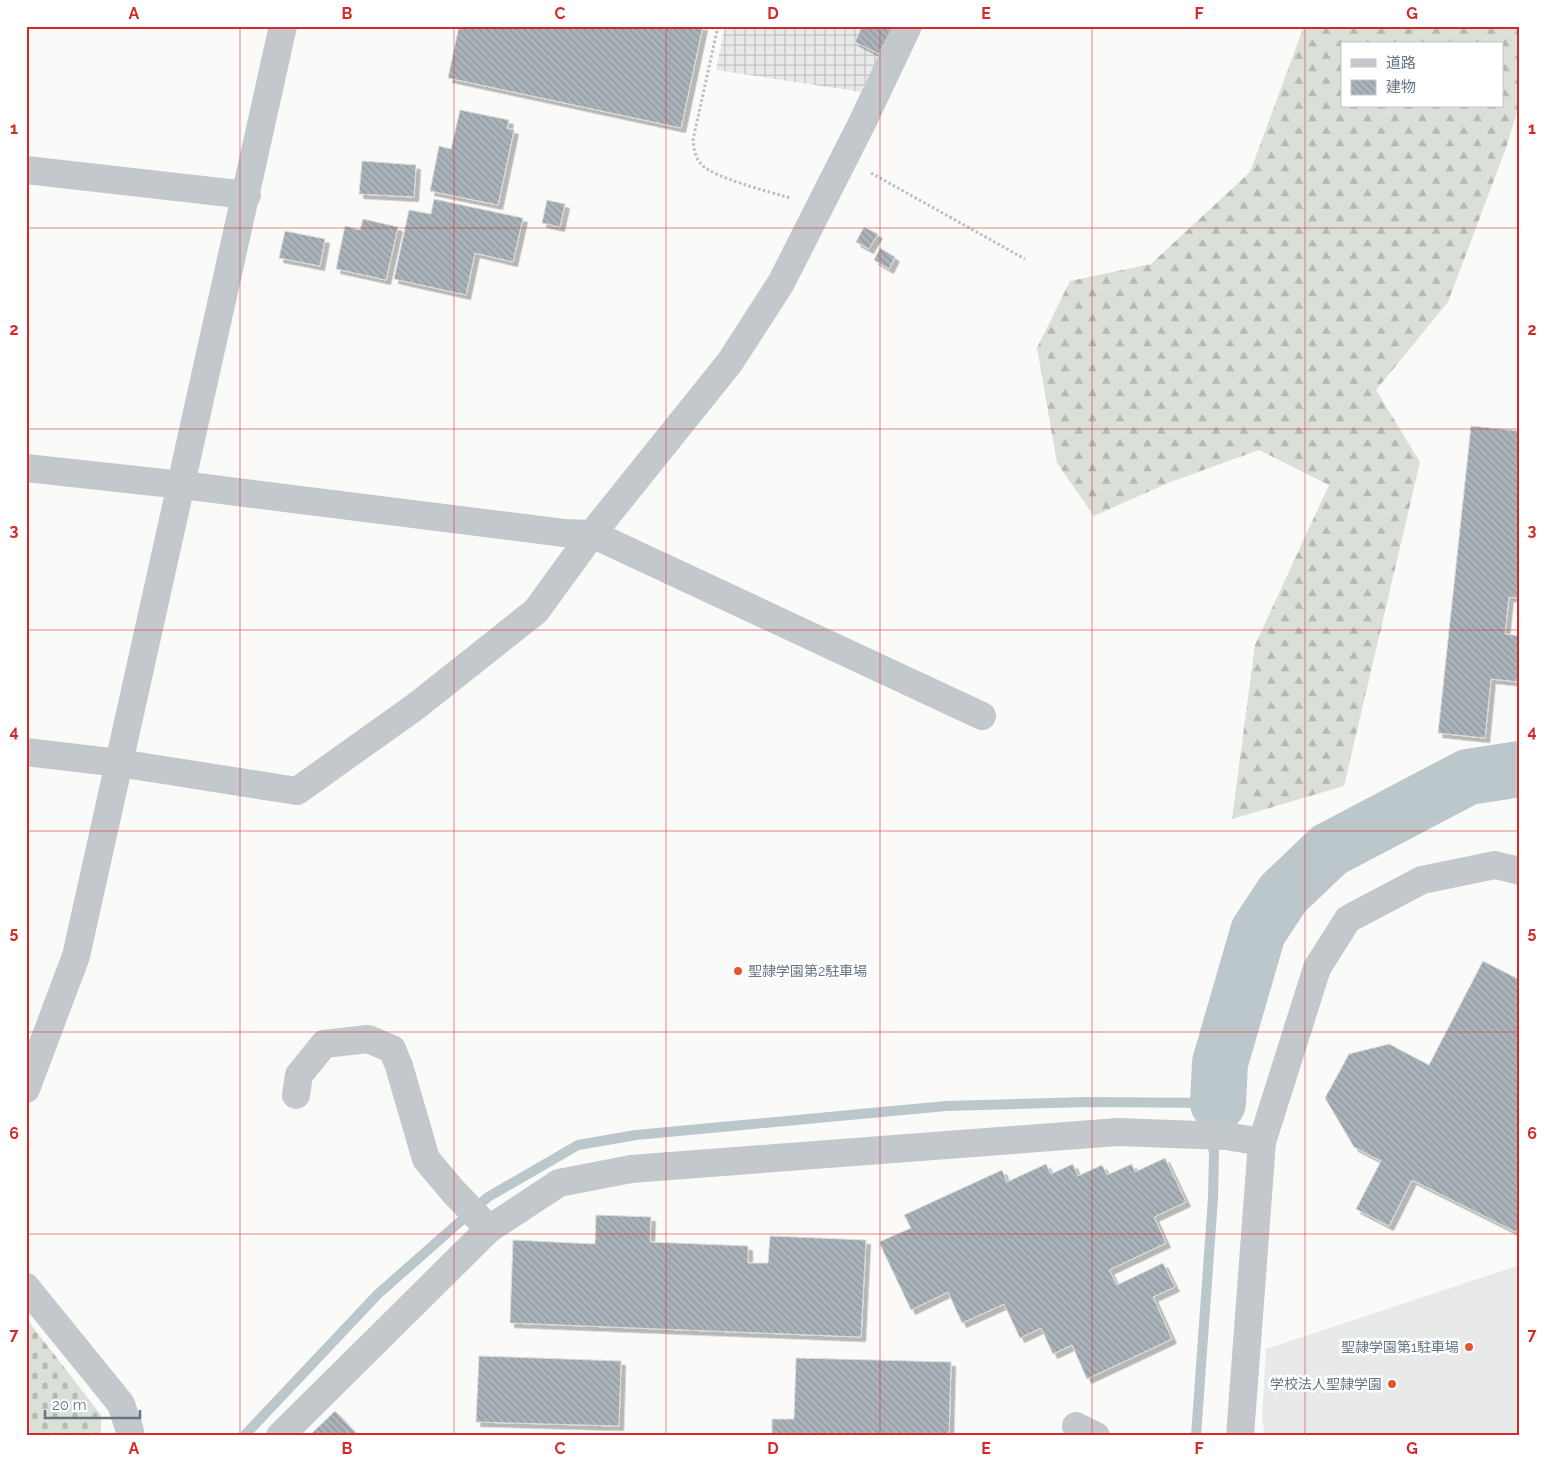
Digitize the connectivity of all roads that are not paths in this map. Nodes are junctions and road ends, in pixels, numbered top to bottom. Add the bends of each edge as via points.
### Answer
1 (283, 26) edge
2 (908, 26) edge
3 (26, 170) edge
4 (247, 195) junction
5 (26, 468) edge
6 (182, 485) junction
7 (592, 534) junction
8 (982, 716) dead end
9 (26, 752) edge
10 (119, 763) junction
11 (1520, 871) edge
12 (26, 1089) edge
13 (296, 1095) dead end
14 (1262, 1142) junction
15 (488, 1228) junction
16 (26, 1286) edge
17 (130, 1436) edge
18 (280, 1436) edge
19 (1240, 1436) edge

1 - 4 street
2 - 7 street via 781,283 730,362
3 - 4 street
4 - 6 street
5 - 6 street
6 - 7 street
6 - 10 street
7 - 8 street
7 - 10 street via 536,611 415,707 297,791
9 - 10 street
10 - 12 street via 76,956
11 - 14 street via 1495,865 1422,880 1348,919 1317,968
13 - 15 street via 299,1075 324,1044 368,1039 392,1049 400,1066 426,1159
14 - 15 street via 1226,1136 1118,1132 631,1169 559,1184
14 - 19 street
15 - 18 street
16 - 17 street via 121,1404

